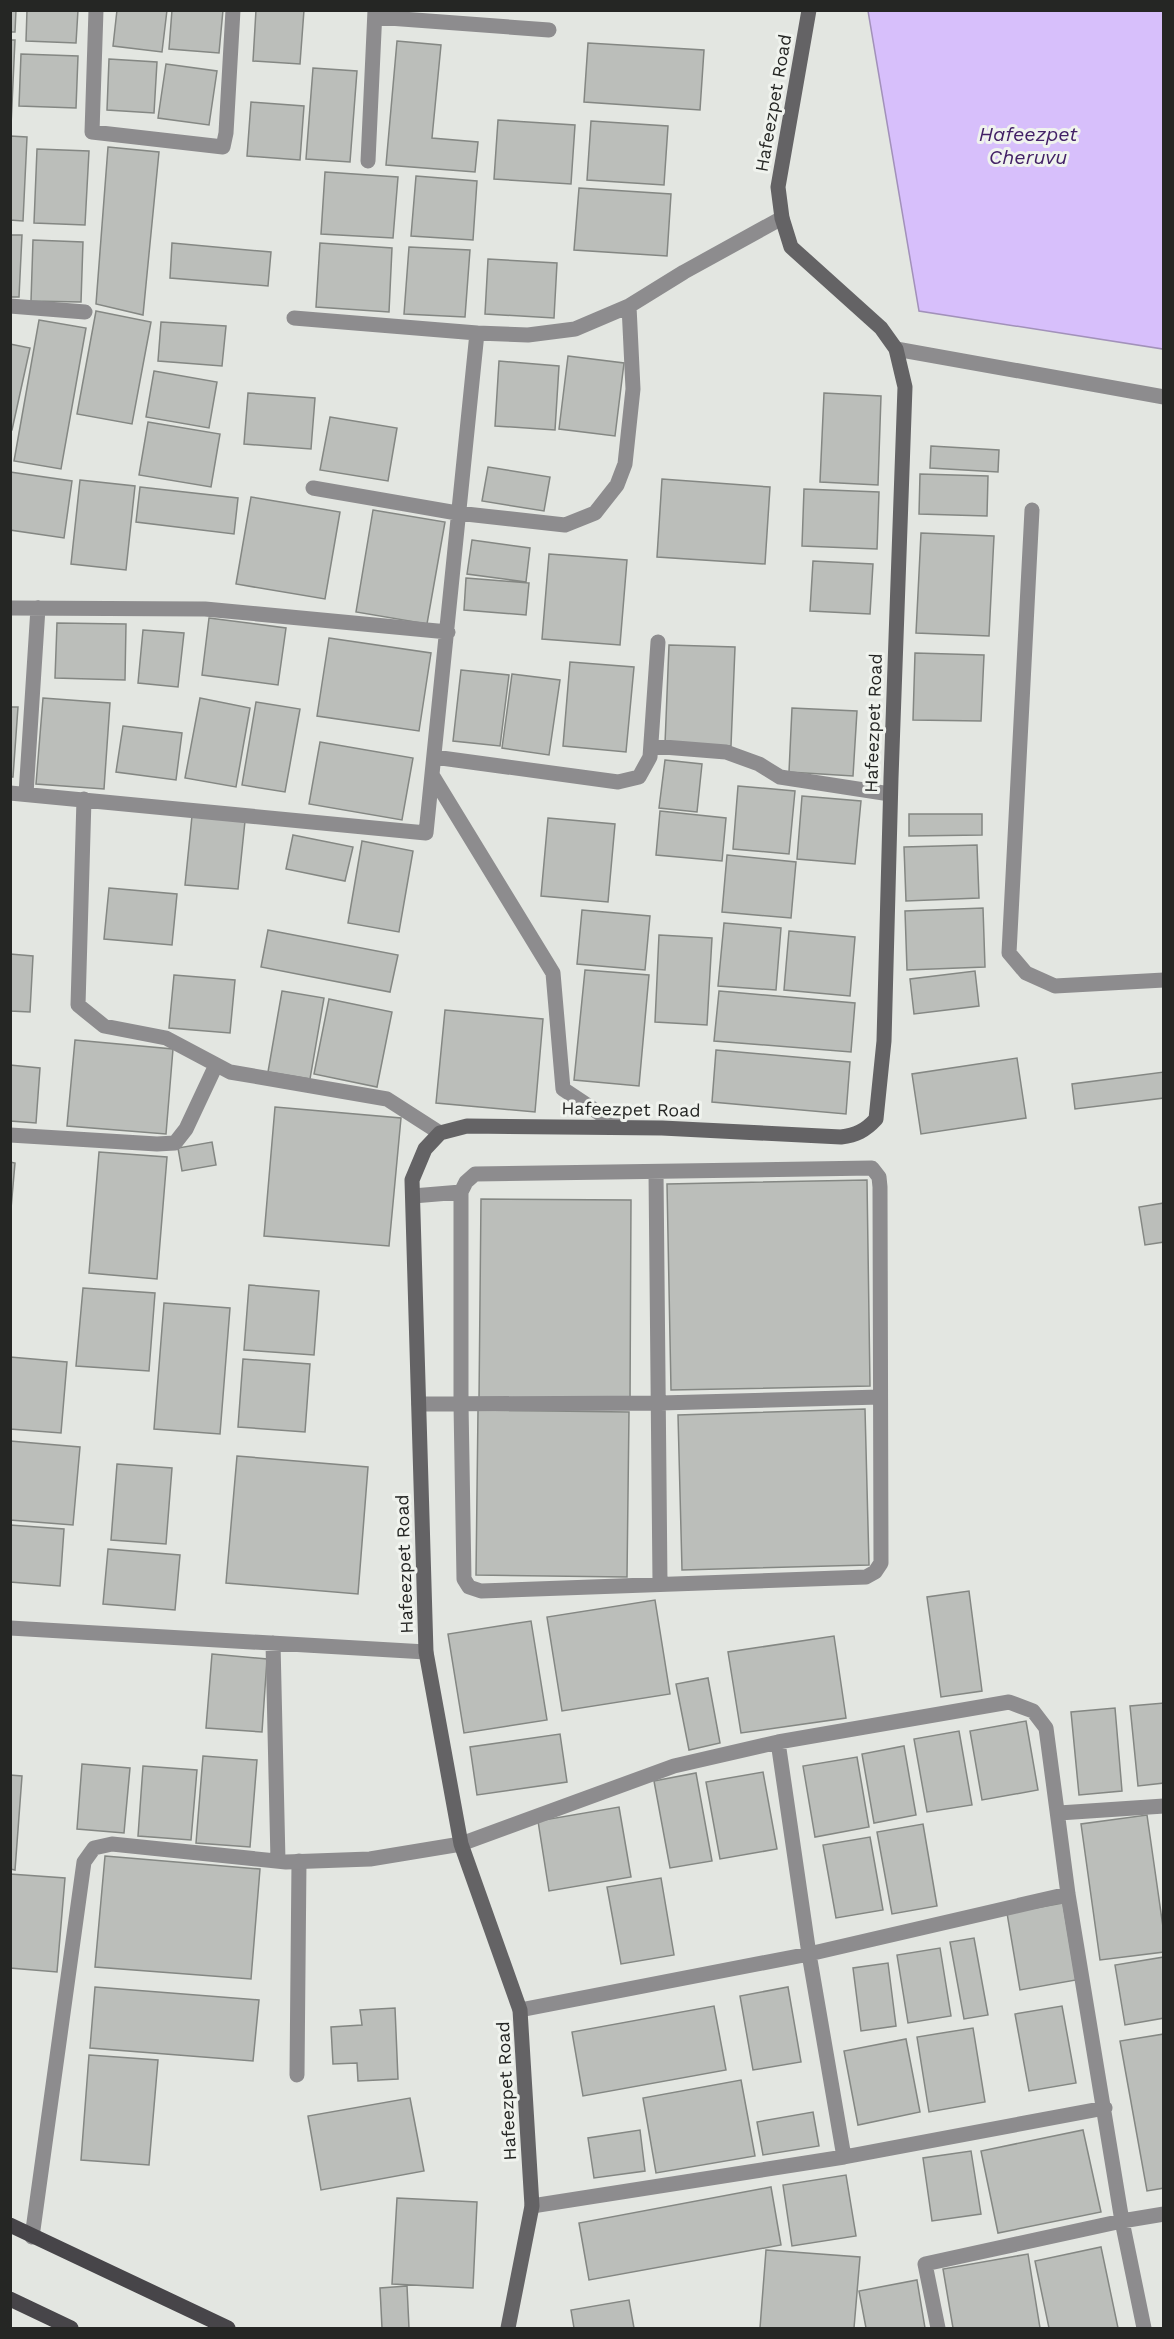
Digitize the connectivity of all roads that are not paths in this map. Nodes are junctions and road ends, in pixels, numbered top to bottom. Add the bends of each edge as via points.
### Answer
1 (96, 10) edge
2 (233, 10) edge
3 (809, 10) edge
4 (375, 14) edge
5 (549, 30) dead end
6 (368, 161) dead end
7 (782, 218) junction
8 (10, 306) edge
9 (629, 306) junction
10 (85, 312) dead end
11 (294, 318) dead end
12 (477, 333) junction
13 (896, 350) junction
14 (1164, 397) edge
15 (313, 488) dead end
16 (1032, 510) dead end
17 (457, 513) junction
18 (10, 608) edge
19 (38, 608) junction
20 (447, 632) junction
21 (658, 642) dead end
22 (651, 746) junction
23 (434, 757) junction
24 (432, 775) junction
25 (18, 793) edge
26 (890, 794) junction
27 (84, 799) junction
28 (1164, 980) edge
29 (216, 1065) junction
30 (620, 1127) junction
31 (440, 1133) junction
32 (10, 1134) edge
33 (656, 1172) junction
34 (461, 1192) junction
35 (413, 1196) junction
36 (880, 1397) junction
37 (660, 1403) junction
38 (419, 1404) junction
39 (461, 1404) junction
40 (660, 1584) junction
41 (10, 1628) edge
42 (273, 1643) junction
43 (426, 1652) junction
44 (778, 1742) junction
45 (1164, 1806) edge
46 (1059, 1813) junction
47 (461, 1844) junction
48 (278, 1861) junction
49 (299, 1861) junction
50 (1068, 1894) junction
51 (809, 1954) junction
52 (520, 2010) junction
53 (297, 2075) dead end
54 (1105, 2108) junction
55 (844, 2157) junction
56 (532, 2206) junction
57 (1164, 2214) edge
58 (1122, 2221) junction
59 (10, 2225) edge
60 (32, 2236) junction
61 (10, 2299) edge
62 (71, 2328) edge
63 (228, 2328) edge
64 (508, 2328) edge
65 (938, 2328) edge
66 (1144, 2328) edge

1 - 2 street via 92,132 223,147
3 - 7 street, Hafeezpet Road via 778,187
4 - 5 street
4 - 6 street
7 - 9 street
7 - 13 street, Hafeezpet Road via 791,247 881,328
8 - 10 street
9 - 12 street via 575,329 528,335
9 - 17 street via 633,389 625,464 617,485 595,513 565,525
11 - 12 street
12 - 17 street
13 - 14 street
13 - 26 street, Hafeezpet Road via 905,387
15 - 17 street
16 - 28 street via 1009,953 1026,973 1055,986
17 - 20 street
18 - 19 street
19 - 20 street via 205,609
19 - 25 street
20 - 23 street
21 - 22 street
22 - 23 street via 650,757 639,777 618,782
22 - 26 street via 726,752 780,777
23 - 24 street
24 - 27 street via 426,833
24 - 30 street via 553,973 563,1089
25 - 27 street
26 - 30 street, Hafeezpet Road via 884,1041 876,1119 854,1136 841,1137
27 - 29 street via 78,1005 104,1026 166,1038
29 - 31 street via 230,1072 387,1099
29 - 32 street via 186,1129 175,1143
30 - 31 street, Hafeezpet Road via 467,1126
31 - 35 street, Hafeezpet Road via 426,1149 412,1180
33 - 34 street via 475,1174
33 - 36 street via 872,1168 880,1187
33 - 37 street
34 - 35 street
34 - 39 street
35 - 38 street, Hafeezpet Road
36 - 37 street
36 - 40 street via 881,1563 875,1572 866,1577
37 - 39 street
37 - 40 street
38 - 39 street
38 - 43 street, Hafeezpet Road
39 - 40 street via 464,1579 469,1587 481,1591
41 - 42 street
42 - 43 street
42 - 48 street
43 - 47 street, Hafeezpet Road
44 - 46 street via 1009,1702 1033,1710 1046,1728
44 - 47 street via 674,1766
44 - 51 street
45 - 46 street
46 - 50 street
47 - 49 street via 370,1859
47 - 52 street, Hafeezpet Road
48 - 49 street
48 - 60 street via 112,1844 94,1848 84,1862
49 - 53 street
50 - 51 street
50 - 54 street
51 - 52 street
51 - 55 street
52 - 56 street, Hafeezpet Road
54 - 55 street
54 - 58 street
55 - 56 street
56 - 64 street, Hafeezpet Road
57 - 58 street
58 - 65 street via 925,2264
58 - 66 street
59 - 60 main road
60 - 63 main road
61 - 62 main road

